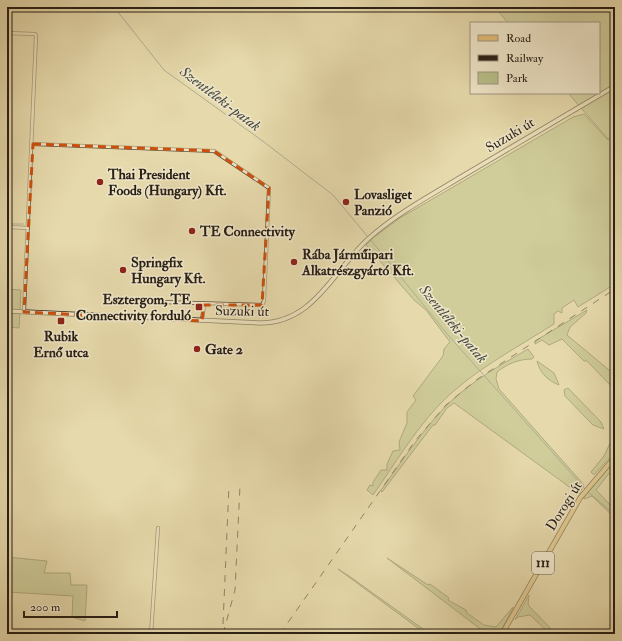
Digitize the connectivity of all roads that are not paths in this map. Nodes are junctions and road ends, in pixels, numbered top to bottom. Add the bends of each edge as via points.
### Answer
1 (7, 33) edge
2 (615, 86) edge
3 (33, 144) junction
4 (7, 227) edge
5 (28, 228) junction
6 (126, 301) dead end
7 (204, 304) junction
8 (7, 311) edge
9 (24, 312) junction
10 (202, 321) junction
11 (615, 457) edge
12 (158, 528) dead end
13 (151, 634) edge
14 (502, 634) edge

1 - 3 street via 36,36
2 - 10 main road, Suzuki út via 407,210 372,235 316,300 294,316 268,323
3 - 5 street
3 - 7 street via 214,151 269,188 262,305
4 - 5 street
5 - 9 street
6 - 7 street
7 - 10 street
8 - 9 main road, Suzuki út
9 - 10 main road, Suzuki út
11 - 14 main road, Dorogi út / 111 via 586,490
12 - 13 street

